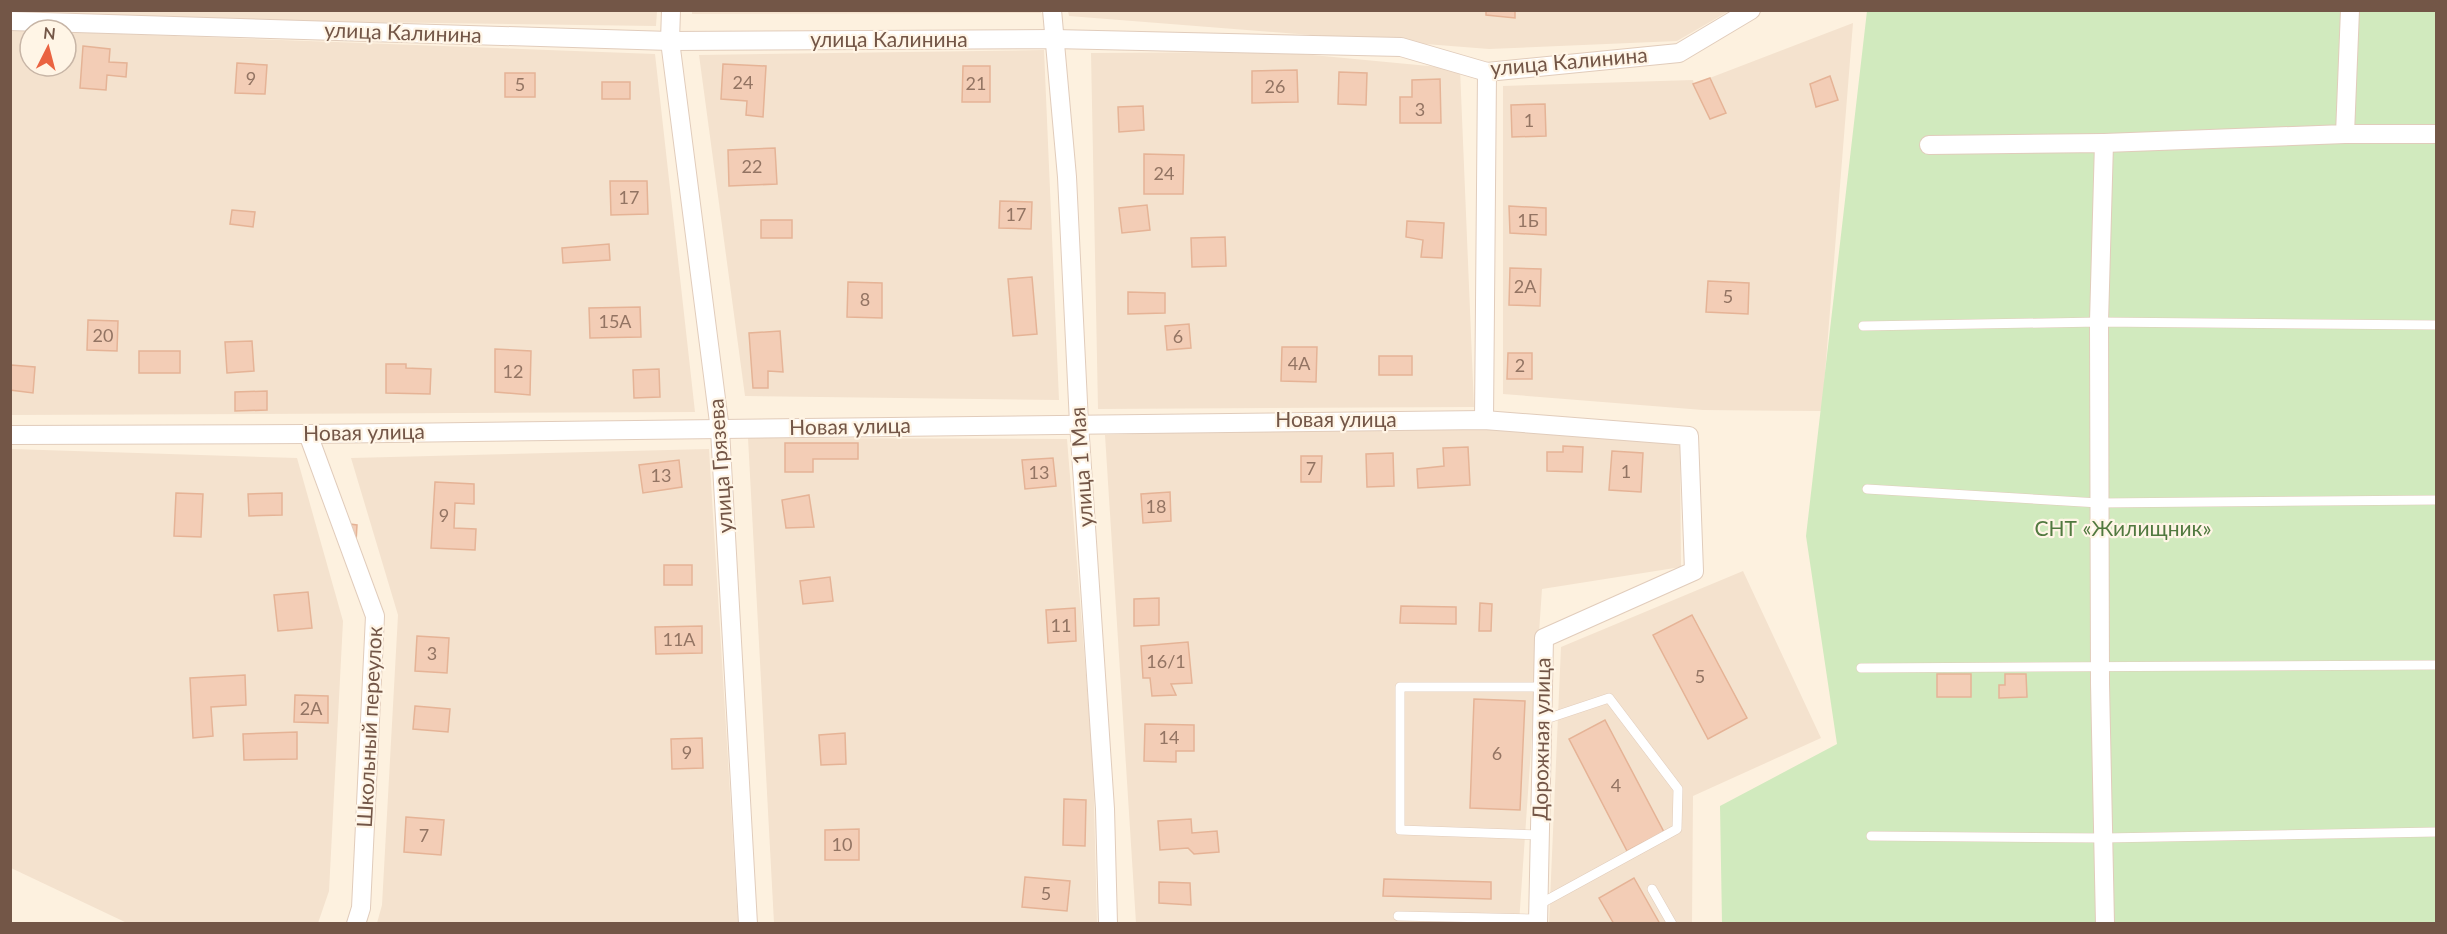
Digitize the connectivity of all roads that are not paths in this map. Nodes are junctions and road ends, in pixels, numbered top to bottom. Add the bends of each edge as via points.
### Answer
1 (671, 10) edge
2 (1052, 10) edge
3 (1751, 10) edge
4 (2350, 10) edge
5 (10, 21) edge
6 (1054, 39) junction
7 (670, 41) junction
8 (1487, 72) junction
9 (2345, 134) junction
10 (2436, 134) edge
11 (2104, 143) junction
12 (1929, 145) dead end
13 (2098, 322) junction
14 (2436, 325) edge
15 (1863, 326) dead end
16 (1484, 420) junction
17 (1079, 423) junction
18 (720, 430) junction
19 (308, 434) junction
20 (10, 435) edge
21 (1689, 436) joint
22 (1867, 489) dead end
23 (2436, 500) edge
24 (2099, 503) junction
25 (2436, 665) edge
26 (2100, 667) junction
27 (1861, 668) dead end
28 (1543, 687) junction
29 (1543, 720) junction
30 (2436, 832) edge
31 (1540, 835) junction
32 (1871, 836) dead end
33 (2104, 838) junction
34 (1652, 889) dead end
35 (1398, 916) dead end
36 (1538, 916) edge
37 (356, 924) edge
38 (747, 924) edge
39 (1108, 924) edge
40 (1672, 924) edge
41 (2105, 924) edge

1 - 7 street, улица Грязева
2 - 6 street, улица 1 Мая
3 - 8 street, улица Калинина via 1678,52
4 - 9 street
5 - 7 street, улица Калинина
6 - 7 street, улица Калинина
6 - 8 street, улица Калинина via 1401,47
6 - 17 street, улица 1 Мая via 1067,177
7 - 18 street, улица Грязева
8 - 16 street
9 - 10 street
9 - 11 street
11 - 12 street
11 - 13 street
13 - 14 lane
13 - 15 lane
13 - 24 street
16 - 17 street, Новая улица
16 - 21 street, Новая улица
17 - 18 street, Новая улица
17 - 39 street, улица 1 Мая via 1105,808
18 - 19 street, Новая улица
18 - 38 street, улица Грязева
19 - 20 street, Новая улица
19 - 37 street, Школьный переулок via 375,616 361,908
21 - 28 street, Дорожная улица via 1694,571 1544,638
22 - 24 lane
23 - 24 lane
24 - 26 street
25 - 26 lane
26 - 27 lane
26 - 33 street
28 - 29 street, Дорожная улица
28 - 31 lane via 1401,687 1400,830
29 - 31 street, Дорожная улица
29 - 36 lane via 1609,698 1678,789 1677,829
30 - 33 lane
31 - 36 street, Дорожная улица
32 - 33 lane
33 - 41 street
34 - 40 lane
35 - 36 lane

